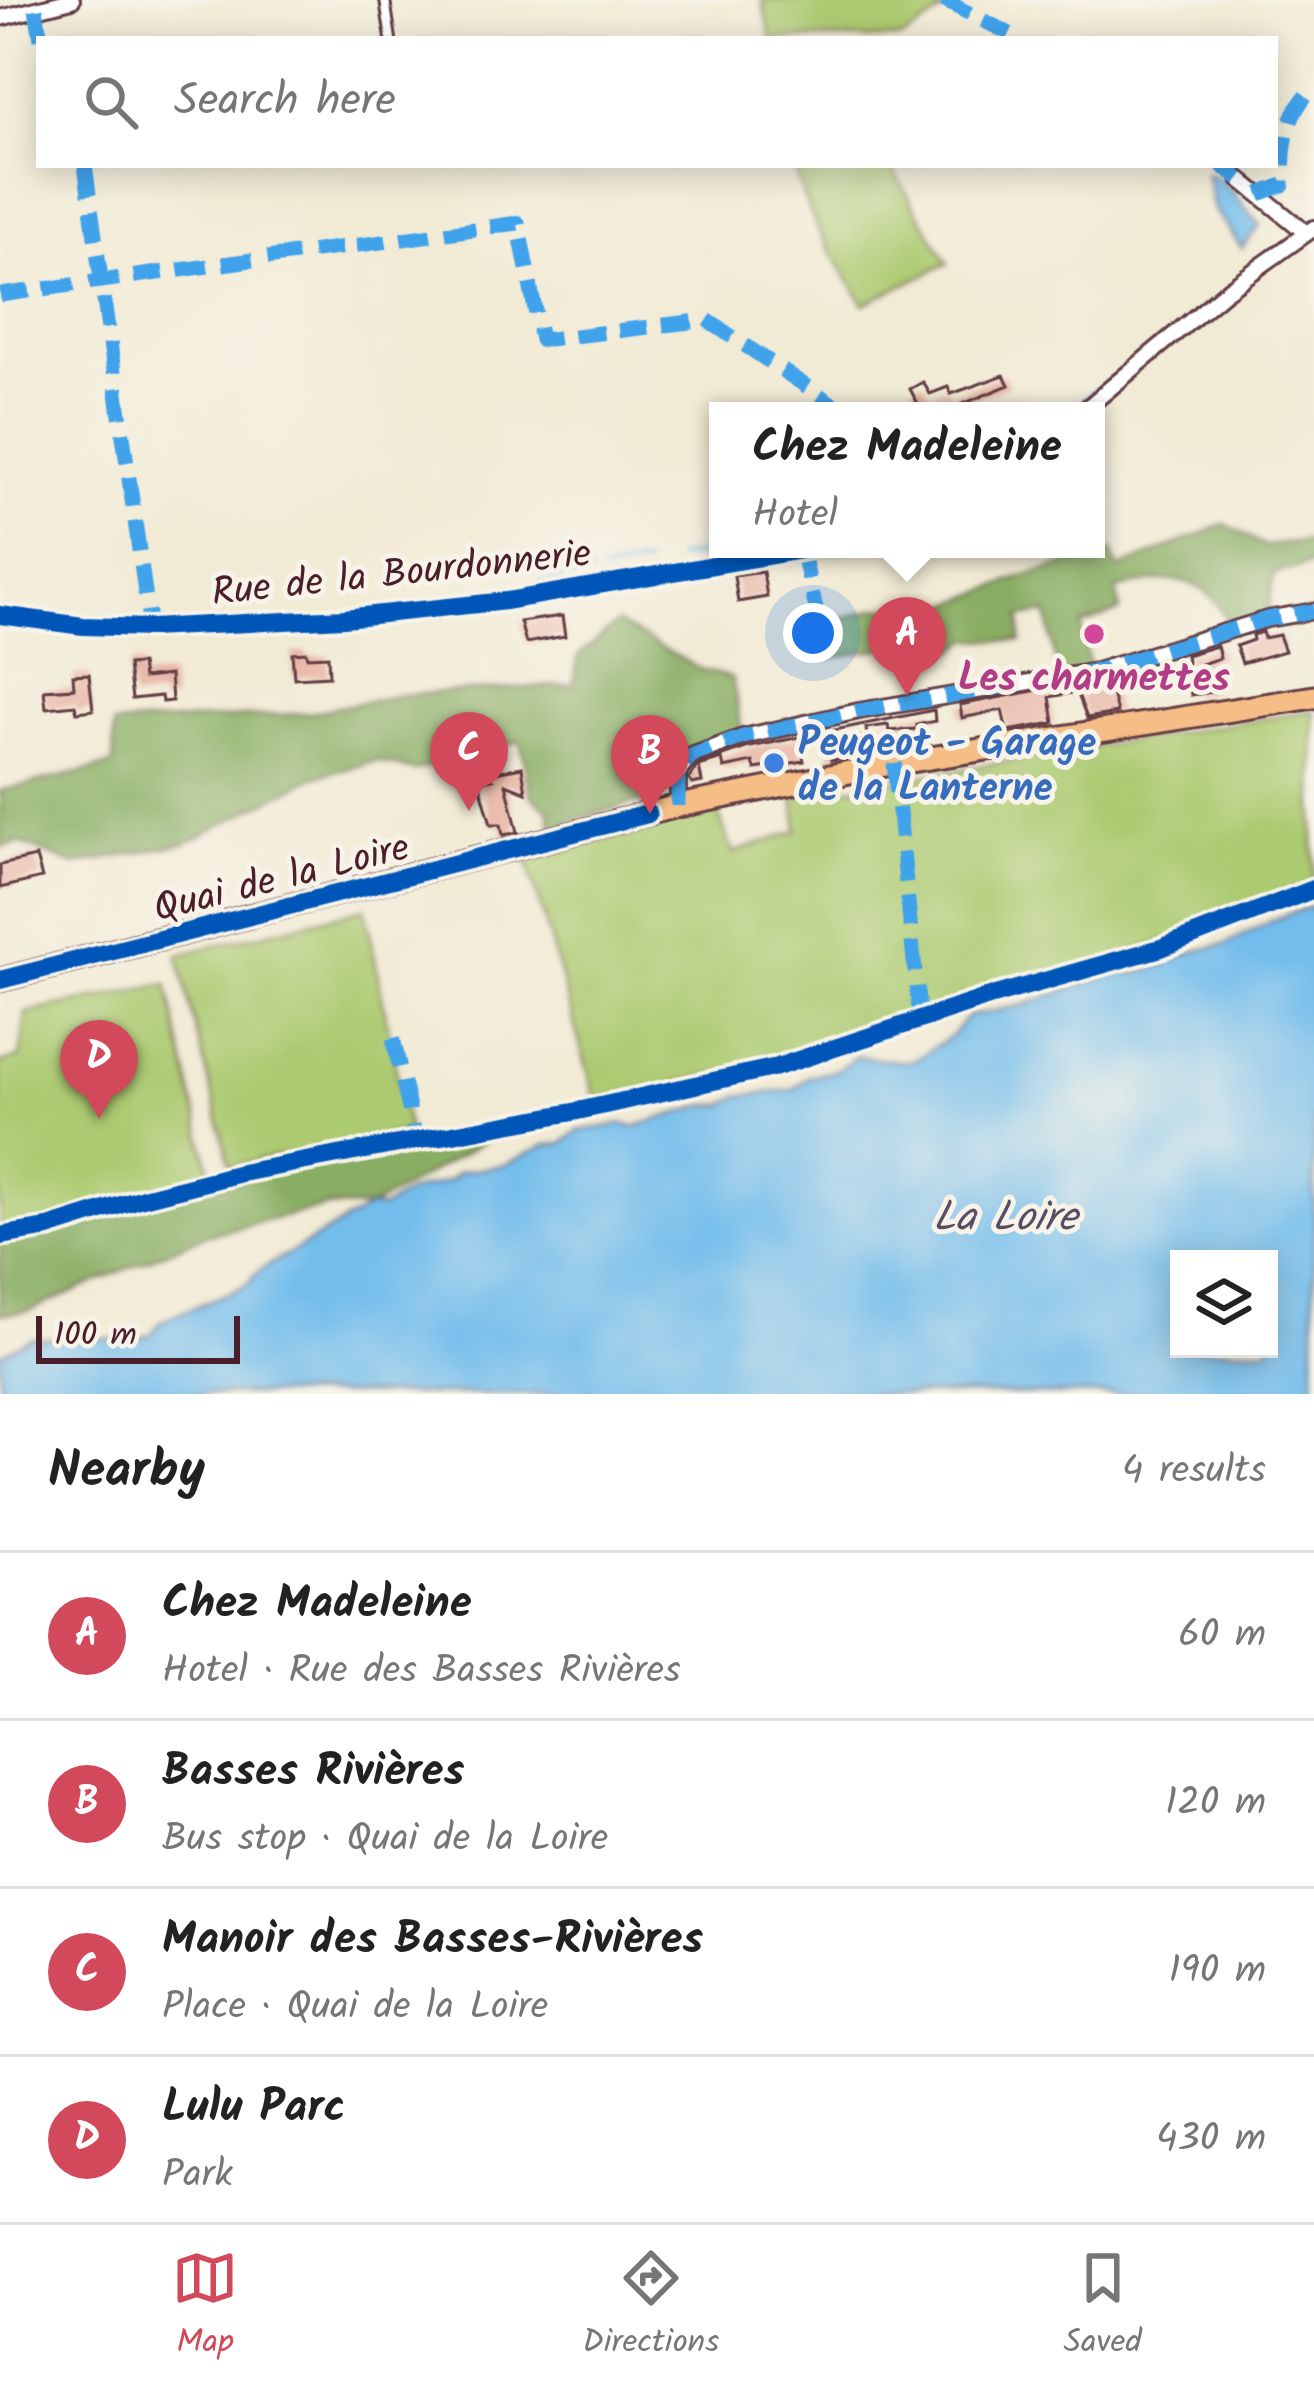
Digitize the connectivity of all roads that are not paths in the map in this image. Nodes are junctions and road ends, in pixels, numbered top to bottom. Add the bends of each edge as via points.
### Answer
1 (72, 0) edge
2 (385, 0) edge
3 (0, 18) edge
4 (391, 36) edge
5 (1240, 179) dead end
6 (1310, 230) edge
7 (1094, 402) edge
8 (755, 558) edge
9 (1314, 611) edge
10 (0, 615) edge
11 (1314, 697) edge
12 (678, 806) junction
13 (0, 980) edge

1 - 3 street
2 - 4 lane
5 - 6 street
6 - 7 street
8 - 10 street, Rue de la Bourdonnerie via 506,601 344,618 150,628
9 - 12 street via 1096,671 728,742 691,757 678,773
11 - 12 main road, Quai de la Loire
12 - 13 main road, Quai de la Loire

